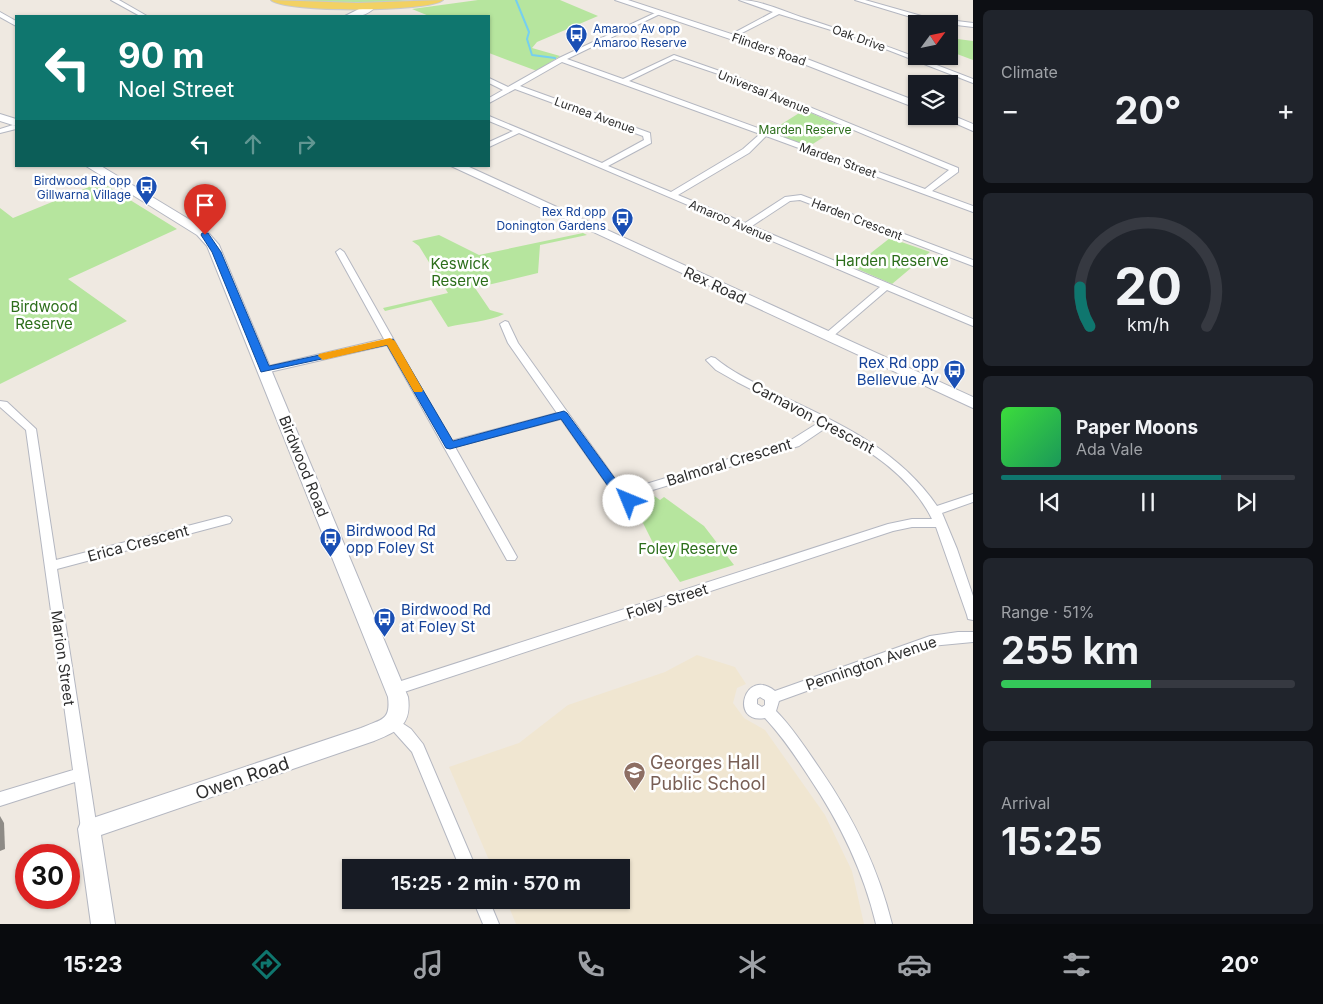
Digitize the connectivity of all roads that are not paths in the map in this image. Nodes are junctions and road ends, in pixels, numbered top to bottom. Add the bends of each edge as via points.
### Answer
1 (114, 0) edge
2 (276, 0) edge
3 (438, 0) edge
4 (619, 0) edge
5 (742, 0) edge
6 (858, 0) edge
7 (372, 6) junction
8 (780, 11) junction
9 (659, 13) junction
10 (0, 14) edge
11 (142, 15) edge
12 (353, 15) edge
13 (15, 23) edge
14 (973, 25) edge
15 (732, 36) junction
16 (561, 59) junction
17 (490, 81) edge
18 (624, 81) junction
19 (973, 81) edge
20 (515, 86) junction
21 (508, 90) junction
22 (490, 100) edge
23 (908, 102) edge
24 (0, 117) edge
25 (490, 118) edge
26 (958, 122) edge
27 (15, 126) edge
28 (973, 128) edge
29 (518, 130) junction
30 (0, 131) edge
31 (765, 133) junction
32 (490, 144) edge
33 (602, 166) junction
34 (94, 167) edge
35 (459, 167) edge
36 (926, 192) junction
37 (671, 196) junction
38 (973, 209) edge
39 (746, 227) junction
40 (340, 252) dead end
41 (973, 264) edge
42 (886, 286) junction
43 (973, 323) edge
44 (506, 324) dead end
45 (828, 336) junction
46 (390, 341) junction
47 (711, 360) dead end
48 (265, 370) junction
49 (973, 403) edge
50 (3, 404) dead end
51 (564, 415) junction
52 (826, 423) junction
53 (450, 445) junction
54 (973, 498) edge
55 (937, 517) junction
56 (226, 520) dead end
57 (511, 557) dead end
58 (50, 566) junction
59 (973, 615) edge
60 (973, 637) edge
61 (395, 689) junction
62 (393, 723) junction
63 (80, 774) junction
64 (0, 799) edge
65 (89, 829) junction
66 (464, 859) edge
67 (485, 909) edge
68 (103, 924) edge
69 (491, 924) edge
70 (884, 924) edge

1 - 11 street
2 - 7 main road via 317,6
3 - 7 main road
4 - 9 street, Flinders Road
5 - 8 street, Oak Drive
6 - 14 street via 924,18
7 - 12 street
8 - 15 street
8 - 19 street, Oak Drive
9 - 15 street, Flinders Road
9 - 16 street
10 - 13 street
15 - 23 street, Flinders Road
16 - 18 street, Marden Street
16 - 20 street
17 - 21 street
18 - 31 street, Marden Street
18 - 36 street, Universal Avenue via 674,57 732,77 955,170
20 - 21 street
20 - 33 street, Lurnea Avenue via 647,135 648,141
21 - 22 street
24 - 27 street
25 - 29 street, Amaroo Avenue
26 - 28 street
27 - 30 street
29 - 32 street
29 - 33 street, Amaroo Avenue
31 - 36 street, Marden Street
31 - 37 street via 746,151
33 - 37 street, Amaroo Avenue
34 - 48 street, Birdwood Road via 209,240
35 - 45 street, Rex Road
36 - 38 street, Marden Street
37 - 39 street, Amaroo Avenue
39 - 41 street, Harden Crescent via 788,199 801,197
39 - 42 street, Amaroo Avenue
40 - 46 street
42 - 43 street, Amaroo Avenue
42 - 45 street
44 - 51 street, Balmoral Crescent via 513,343
45 - 49 street, Rex Road
46 - 48 street
46 - 53 street
47 - 52 street, Carnavon Crescent via 732,375
48 - 61 street, Birdwood Road
50 - 58 street, Marion Street via 31,429
51 - 52 street, Balmoral Crescent via 612,483 628,496 795,443
51 - 53 street
52 - 55 street, Carnavon Crescent via 894,463 921,491
53 - 57 street
54 - 55 street, Foley Street
55 - 59 street, Carnavon Crescent
55 - 61 street, Foley Street via 897,525
56 - 58 street, Erica Crescent
58 - 63 street, Marion Street
60 - 70 street, Pennington Avenue via 930,641 770,705 844,816 869,869
61 - 62 street, Birdwood Road via 400,711
62 - 65 street, Owen Road via 367,735
62 - 66 street via 418,748
63 - 64 street
63 - 65 street, Marion Street
65 - 68 street, Marion Street
67 - 69 street

